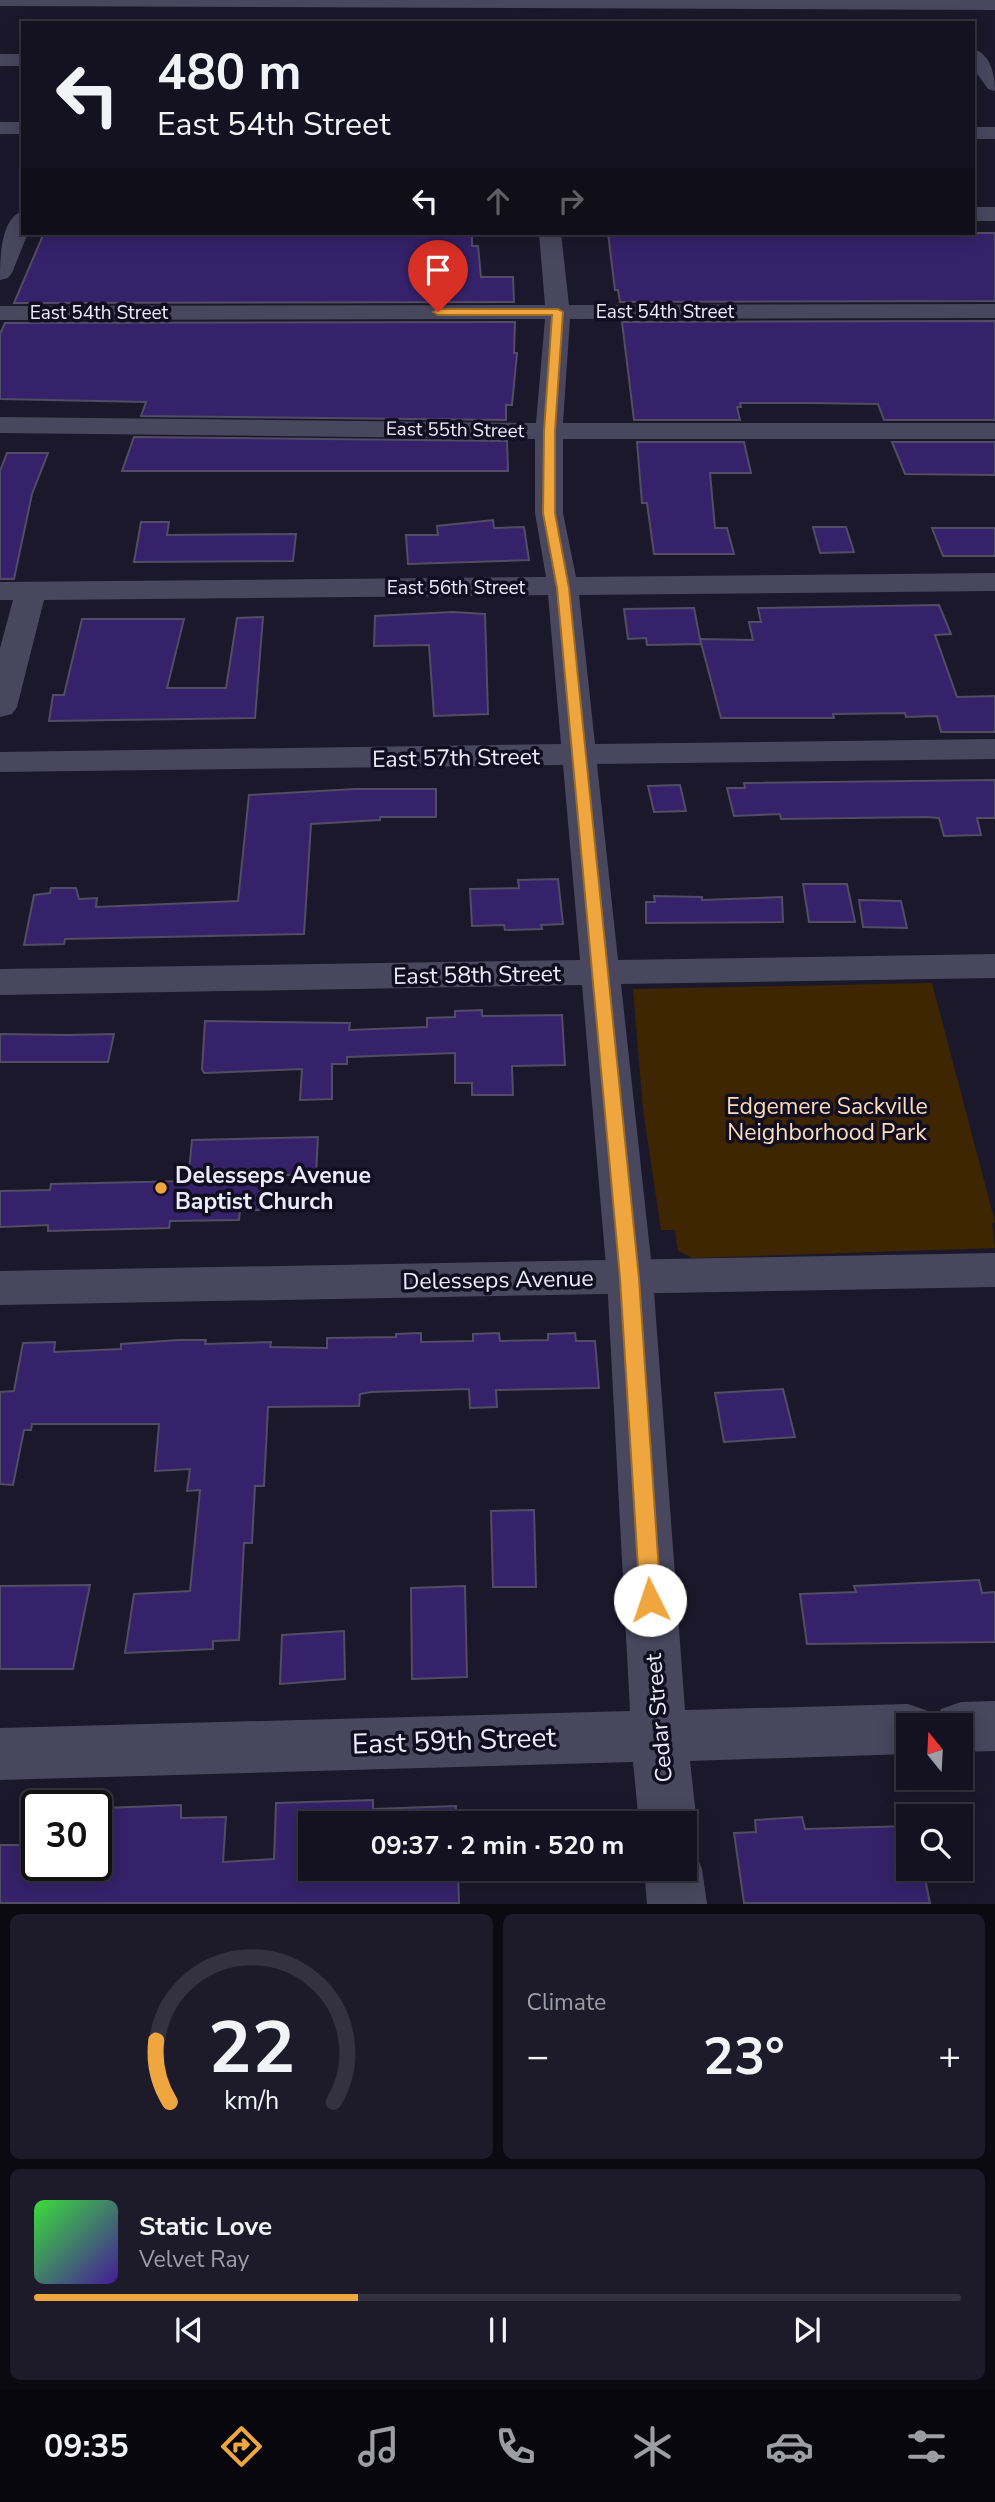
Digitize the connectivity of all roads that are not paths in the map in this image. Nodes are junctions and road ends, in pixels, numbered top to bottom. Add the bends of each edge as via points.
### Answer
1 (0, 1) edge
2 (129, 1) edge
3 (533, 1) edge
4 (942, 2) edge
5 (995, 5) edge
6 (119, 21) edge
7 (535, 21) edge
8 (953, 21) edge
9 (0, 60) edge
10 (21, 60) edge
11 (980, 62) edge
12 (995, 85) edge
13 (0, 128) edge
14 (21, 128) edge
15 (975, 133) edge
16 (995, 134) edge
17 (0, 209) edge
18 (21, 209) edge
19 (975, 214) edge
20 (995, 214) edge
21 (21, 223) edge
22 (550, 235) edge
23 (0, 273) edge
24 (995, 311) edge
25 (558, 312) junction
26 (0, 313) edge
27 (0, 425) edge
28 (549, 431) junction
29 (995, 431) edge
30 (995, 582) edge
31 (563, 588) junction
32 (15, 591) edge
33 (0, 706) edge
34 (995, 749) edge
35 (577, 757) junction
36 (0, 762) edge
37 (995, 966) edge
38 (599, 973) junction
39 (0, 982) edge
40 (995, 1270) edge
41 (630, 1278) junction
42 (0, 1288) edge
43 (995, 1726) edge
44 (973, 1727) edge
45 (896, 1729) edge
46 (659, 1735) junction
47 (0, 1754) edge
48 (667, 1811) edge
49 (674, 1881) edge
50 (677, 1903) edge

1 - 2 street
2 - 3 street
2 - 6 street
3 - 4 street
3 - 7 street
4 - 5 street
4 - 8 street
9 - 10 street
11 - 12 street
13 - 14 street
15 - 16 street
17 - 18 street
19 - 20 street
21 - 23 street
22 - 25 street, Cedar Street
24 - 25 street, East 54th Street
25 - 26 street, East 54th Street
25 - 28 street, Cedar Street
27 - 28 street, East 55th Street
28 - 29 street, East 55th Street
28 - 31 street, Cedar Street via 549,513
30 - 31 street, East 56th Street
31 - 32 street, East 56th Street
31 - 35 street, Cedar Street
32 - 33 street
34 - 35 street, East 57th Street
35 - 36 street, East 57th Street
35 - 38 street, Cedar Street
37 - 38 street, East 58th Street
38 - 39 street, East 58th Street
38 - 41 street, Cedar Street
40 - 41 street, Delesseps Avenue
41 - 42 street, Delesseps Avenue
41 - 46 street, Cedar Street
43 - 44 street
45 - 46 street, East 59th Street
46 - 47 street, East 59th Street
46 - 48 street, Cedar Street
49 - 50 street

